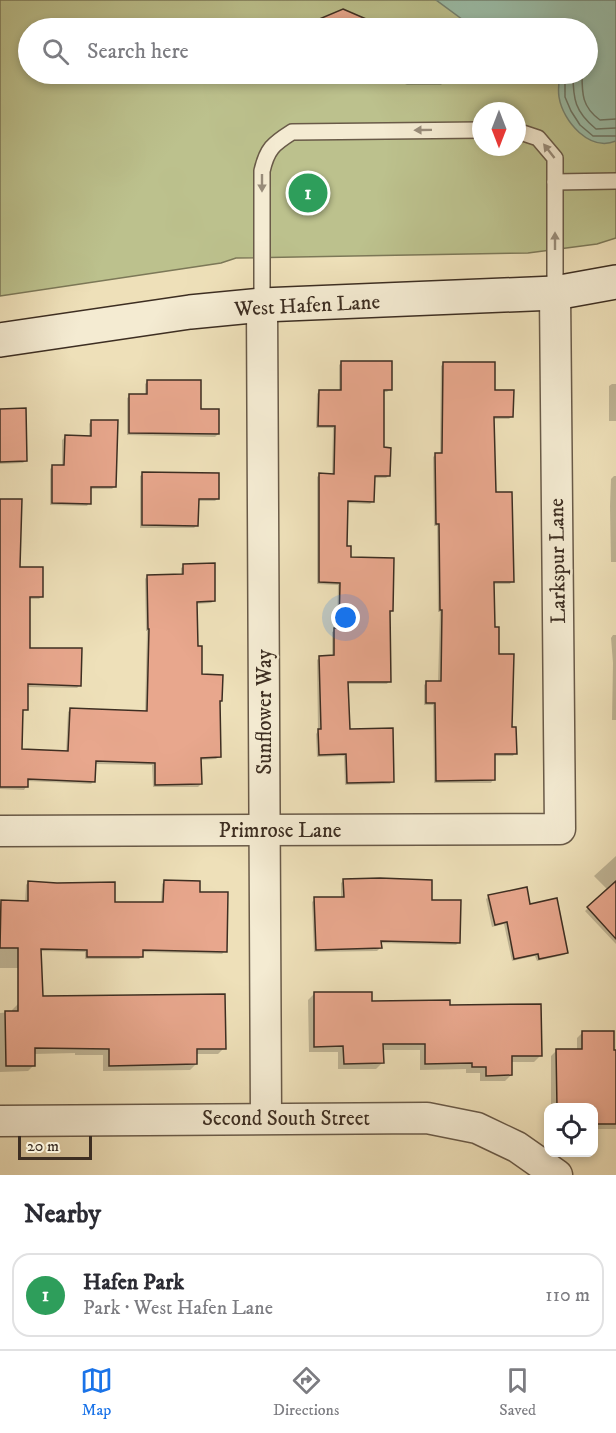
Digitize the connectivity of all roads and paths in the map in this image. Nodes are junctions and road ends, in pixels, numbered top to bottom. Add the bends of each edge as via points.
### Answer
1 (472, 130) edge
2 (526, 133) edge
3 (616, 181) edge
4 (555, 182) junction
5 (616, 282) edge
6 (555, 293) junction
7 (262, 306) junction
8 (0, 340) edge
9 (560, 829) joint
10 (265, 830) junction
11 (0, 831) edge
12 (266, 1118) junction
13 (0, 1121) edge
14 (557, 1175) edge

1 -> 7 lane via 292,132 274,144 265,156 262,171
4 -> 2 lane via 555,158 538,138
3 - 4 lane
6 -> 4 lane
5 - 6 main road, West Hafen Lane
6 - 7 main road, West Hafen Lane
6 - 9 street, Larkspur Lane
7 - 8 main road, West Hafen Lane via 189,312
7 - 10 street, Sunflower Way
9 - 10 street, Primrose Lane
10 - 11 street, Primrose Lane
10 - 12 street, Sunflower Way
12 - 13 street, Second South Street
12 - 14 street, Second South Street via 427,1118 477,1128 517,1147

